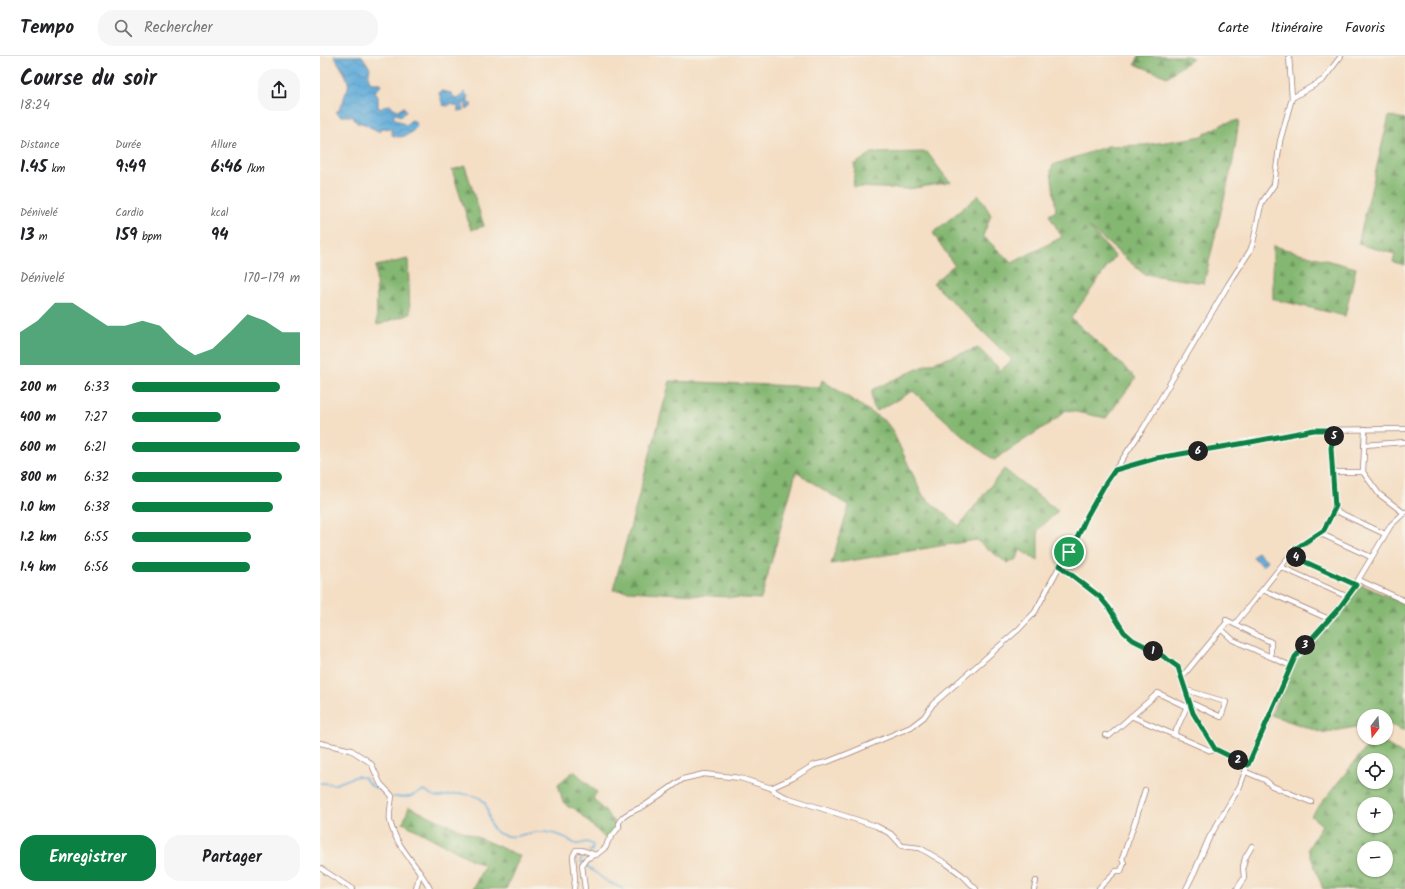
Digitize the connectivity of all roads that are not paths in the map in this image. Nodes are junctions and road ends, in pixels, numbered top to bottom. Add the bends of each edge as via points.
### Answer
1 (1289, 56) edge
2 (1341, 56) edge
3 (1292, 98) junction
4 (1365, 429) junction
5 (1405, 429) edge
6 (1335, 430) junction
7 (1405, 442) edge
8 (1364, 445) junction
9 (1115, 470) junction
10 (1333, 472) junction
11 (1363, 472) junction
12 (1334, 510) junction
13 (1404, 513) edge
14 (1319, 533) junction
15 (1385, 534) junction
16 (1290, 555) junction
17 (1372, 557) junction
18 (1060, 566) junction
19 (1281, 567) junction
20 (1357, 582) junction
21 (1263, 590) junction
22 (1348, 597) junction
23 (1405, 601) edge
24 (1329, 619) junction
25 (1235, 624) junction
26 (1221, 629) junction
27 (1270, 657) junction
28 (1292, 666) junction
29 (1182, 677) junction
30 (1186, 690) junction
31 (1188, 705) junction
32 (1131, 716) junction
33 (1105, 734) dead end
34 (1174, 735) junction
35 (320, 743) edge
36 (1215, 749) junction
37 (1248, 765) junction
38 (1246, 772) junction
39 (771, 788) junction
40 (1145, 790) dead end
41 (1311, 802) dead end
42 (1252, 846) dead end
43 (594, 855) junction
44 (320, 868) edge
45 (420, 873) junction
46 (1036, 881) dead end
47 (1099, 888) edge
48 (352, 889) edge
49 (416, 889) edge
50 (430, 889) edge
51 (574, 889) edge
52 (584, 889) edge
53 (976, 889) edge
54 (1034, 889) edge
55 (1186, 889) edge
56 (1237, 889) edge

1 - 3 street
2 - 3 street via 1323,80
3 - 9 street via 1280,141 1274,185 1260,209 1254,243 1144,427
4 - 5 street
4 - 6 street
4 - 8 street
6 - 9 street via 1314,430 1157,458
6 - 10 street via 1331,448
7 - 8 street
8 - 11 street
9 - 18 street
10 - 11 street
10 - 12 street
11 - 13 street via 1379,494
12 - 14 street via 1324,530
12 - 15 street
13 - 15 street
14 - 16 street
14 - 17 street
15 - 17 street
16 - 19 street
16 - 20 street
17 - 20 street
18 - 29 street via 1100,597 1124,632 1178,667
18 - 39 street via 1029,620 933,704 920,721 852,752 814,765
19 - 21 street
19 - 22 street
20 - 22 street
20 - 23 street
21 - 24 street
21 - 25 street
22 - 24 street
24 - 28 street via 1295,657
25 - 26 street via 1227,620
25 - 27 street via 1271,642
26 - 27 street via 1232,640
26 - 29 street
27 - 28 street
28 - 37 street
29 - 30 street
30 - 31 street
30 - 31 street via 1226,702 1221,717
31 - 32 street via 1158,693
31 - 34 street
31 - 36 street
32 - 33 street via 1109,736
32 - 34 street
34 - 36 street via 1211,751
35 - 45 street via 351,750 372,765 380,782 392,796 392,829
36 - 37 street
37 - 38 street
38 - 41 street
38 - 55 street via 1209,838
39 - 43 street via 725,776 704,774 683,779 623,817 606,847
39 - 53 street via 786,797 884,830 902,846 920,848 947,864
40 - 47 street via 1122,859 1124,863 1121,872 1116,871
42 - 56 street via 1245,858 1244,878
43 - 51 street via 579,849 572,856
43 - 52 street via 582,865
44 - 48 street
45 - 49 street
45 - 50 street
46 - 54 street

